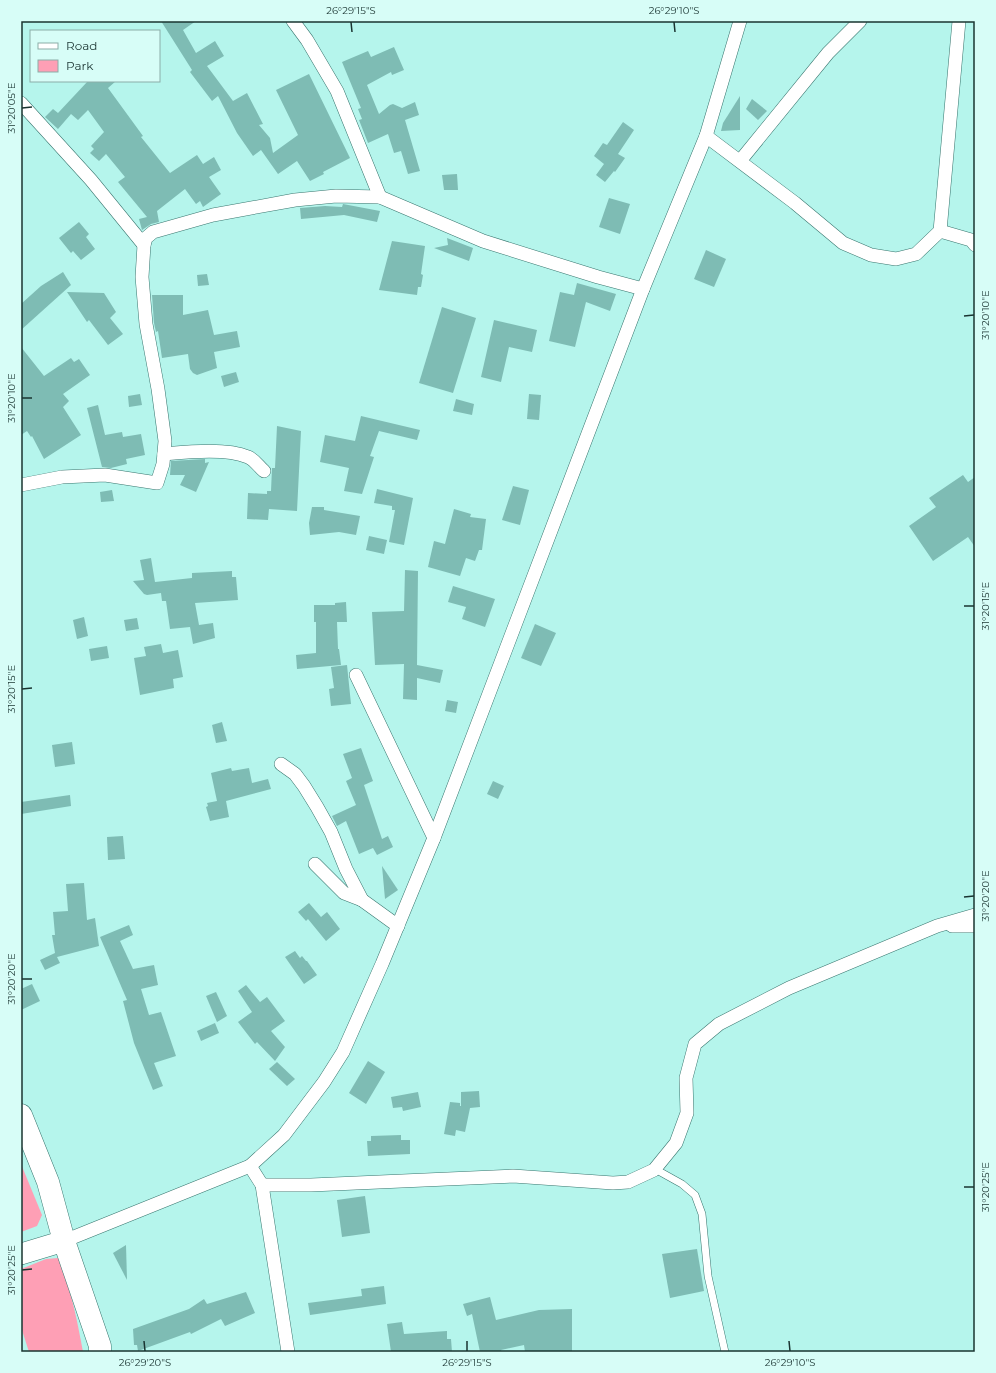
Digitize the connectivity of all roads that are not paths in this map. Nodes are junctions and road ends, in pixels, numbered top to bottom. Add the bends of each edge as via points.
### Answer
1 (293, 21) edge
2 (740, 21) edge
3 (860, 21) edge
4 (959, 21) edge
5 (21, 103) edge
6 (706, 136) junction
7 (740, 161) junction
8 (380, 197) junction
9 (940, 231) junction
10 (144, 245) junction
11 (975, 245) edge
12 (643, 290) junction
13 (164, 454) junction
14 (264, 471) dead end
15 (24, 480) edge
16 (356, 675) dead end
17 (281, 764) dead end
18 (434, 838) junction
19 (315, 864) dead end
20 (362, 900) junction
21 (975, 915) edge
22 (398, 926) junction
23 (937, 926) junction
24 (975, 926) edge
25 (21, 1115) edge
26 (250, 1166) junction
27 (655, 1169) junction
28 (262, 1185) junction
29 (64, 1241) junction
30 (21, 1254) edge
31 (100, 1352) edge
32 (288, 1352) edge
33 (725, 1352) edge

1 - 8 street via 337,91
2 - 6 street
3 - 7 street via 828,53
4 - 9 street
5 - 10 street via 91,180
6 - 7 street
6 - 12 street
7 - 9 street via 843,243 870,255 896,259 916,254
8 - 10 street via 336,196 295,200 213,215 153,232 146,238
8 - 12 street via 483,241
9 - 11 street via 971,240
10 - 13 street via 142,277 146,324 158,389 165,441
12 - 18 street
13 - 14 street via 203,451 232,453 249,457
13 - 15 street via 157,483 105,475
16 - 18 street
17 - 20 street via 295,774 317,807
18 - 22 street
19 - 20 street via 344,893
20 - 22 street
21 - 23 street
22 - 26 street via 343,1052 324,1082 284,1134
23 - 24 street
23 - 27 street via 789,988 719,1024 695,1044 686,1078 687,1114 676,1143
25 - 29 highway via 48,1182
26 - 28 street
26 - 29 street
27 - 28 street via 628,1182 613,1183 514,1176
27 - 33 lane via 682,1184 695,1195 702,1214 708,1276
28 - 32 street
29 - 30 main road
29 - 31 highway

